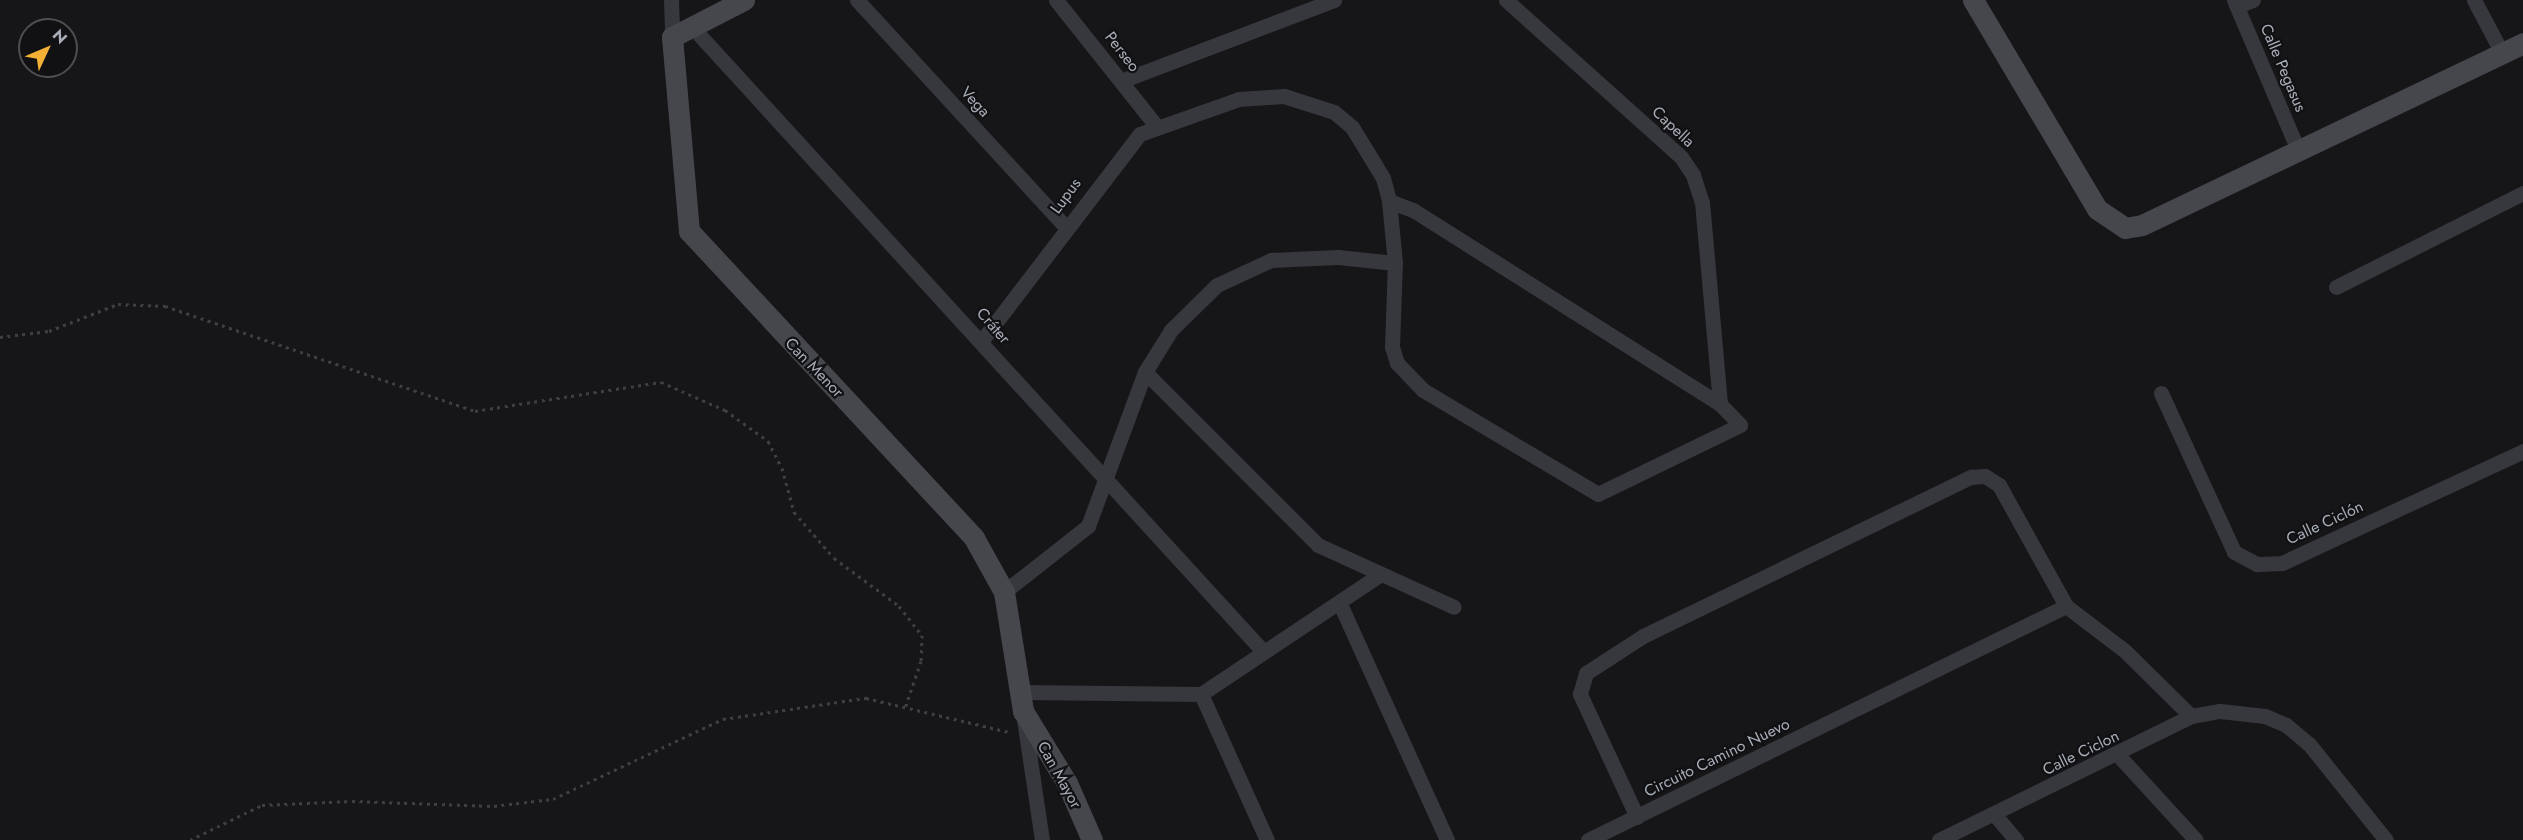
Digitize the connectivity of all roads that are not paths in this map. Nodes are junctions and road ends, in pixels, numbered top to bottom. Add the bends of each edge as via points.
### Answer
1 (671, 0) edge
2 (744, 0) edge
3 (857, 0) edge
4 (1056, 0) edge
5 (1334, 0) edge
6 (1506, 0) edge
7 (1973, 0) edge
8 (2253, 0) edge
9 (2474, 0) edge
10 (2235, 3) edge
11 (694, 29) junction
12 (672, 37) junction
13 (2523, 43) edge
14 (2502, 53) junction
15 (1121, 81) junction
16 (1157, 127) junction
17 (2298, 150) junction
18 (2523, 193) edge
19 (1389, 201) junction
20 (1066, 227) junction
21 (1395, 263) junction
22 (2336, 287) dead end
23 (982, 339) junction
24 (1145, 372) junction
25 (2161, 393) dead end
26 (1720, 404) junction
27 (2523, 451) edge
28 (1106, 481) junction
29 (1378, 576) junction
30 (1004, 592) junction
31 (1340, 604) junction
32 (2066, 606) junction
33 (1454, 607) dead end
34 (1261, 649) junction
35 (1201, 694) junction
36 (1022, 702) junction
37 (2191, 716) junction
38 (2118, 755) junction
39 (1995, 815) junction
40 (1637, 817) junction
41 (1042, 840) edge
42 (1092, 840) edge
43 (1267, 840) edge
44 (1447, 840) edge
45 (1588, 840) edge
46 (1939, 840) edge
47 (2016, 840) edge
48 (2196, 840) edge
49 (2386, 840) edge

1 - 12 street, Can Menor
2 - 11 street
3 - 20 street, Vega
4 - 15 street, Perseo
5 - 15 street
6 - 26 street, Capella via 1681,157 1693,175 1702,202
7 - 17 street via 2097,209 2125,228 2142,225
8 - 10 street
9 - 14 street
10 - 17 street, Calle Pegasus
11 - 12 street
11 - 23 street, Cráter
12 - 30 street, Can Menor via 689,231 953,512
13 - 14 street
14 - 17 street
15 - 16 street, Perseo
16 - 19 street, Lupus via 1206,108 1268,95 1334,112 1370,154
16 - 20 street, Lupus via 1134,141
18 - 22 street
19 - 21 street, Lupus
19 - 26 street via 1413,210
20 - 23 street, Lupus
21 - 24 street via 1338,257 1271,260 1217,285 1171,330
21 - 26 street, Lupus via 1392,347 1407,376 1586,489 1609,491 1740,424
23 - 28 street, Cráter via 1045,418
24 - 28 street
24 - 29 street via 1277,510 1318,545
25 - 27 street, Calle Ciclón via 2234,552 2257,564 2282,563
28 - 30 street via 1088,526
28 - 34 street, Cráter via 1144,516
29 - 31 street
29 - 33 street
30 - 36 street, Can Menor
31 - 34 street
31 - 44 street
32 - 37 street via 2125,651
32 - 40 street, Circuito Camino Nuevo
32 - 40 street, Circuito Camino Nuevo via 1999,485 1985,476 1971,477 1643,636 1586,673 1580,694
34 - 35 street
35 - 36 street
35 - 43 street
36 - 41 street
36 - 42 street, Can Mayor via 1067,783
37 - 38 street, Calle Ciclon
37 - 49 street, Calle Ciclon via 2240,711 2286,725 2309,744
38 - 39 street, Calle Ciclon
38 - 48 street
39 - 46 street, Calle Ciclon
39 - 47 street
40 - 45 street

